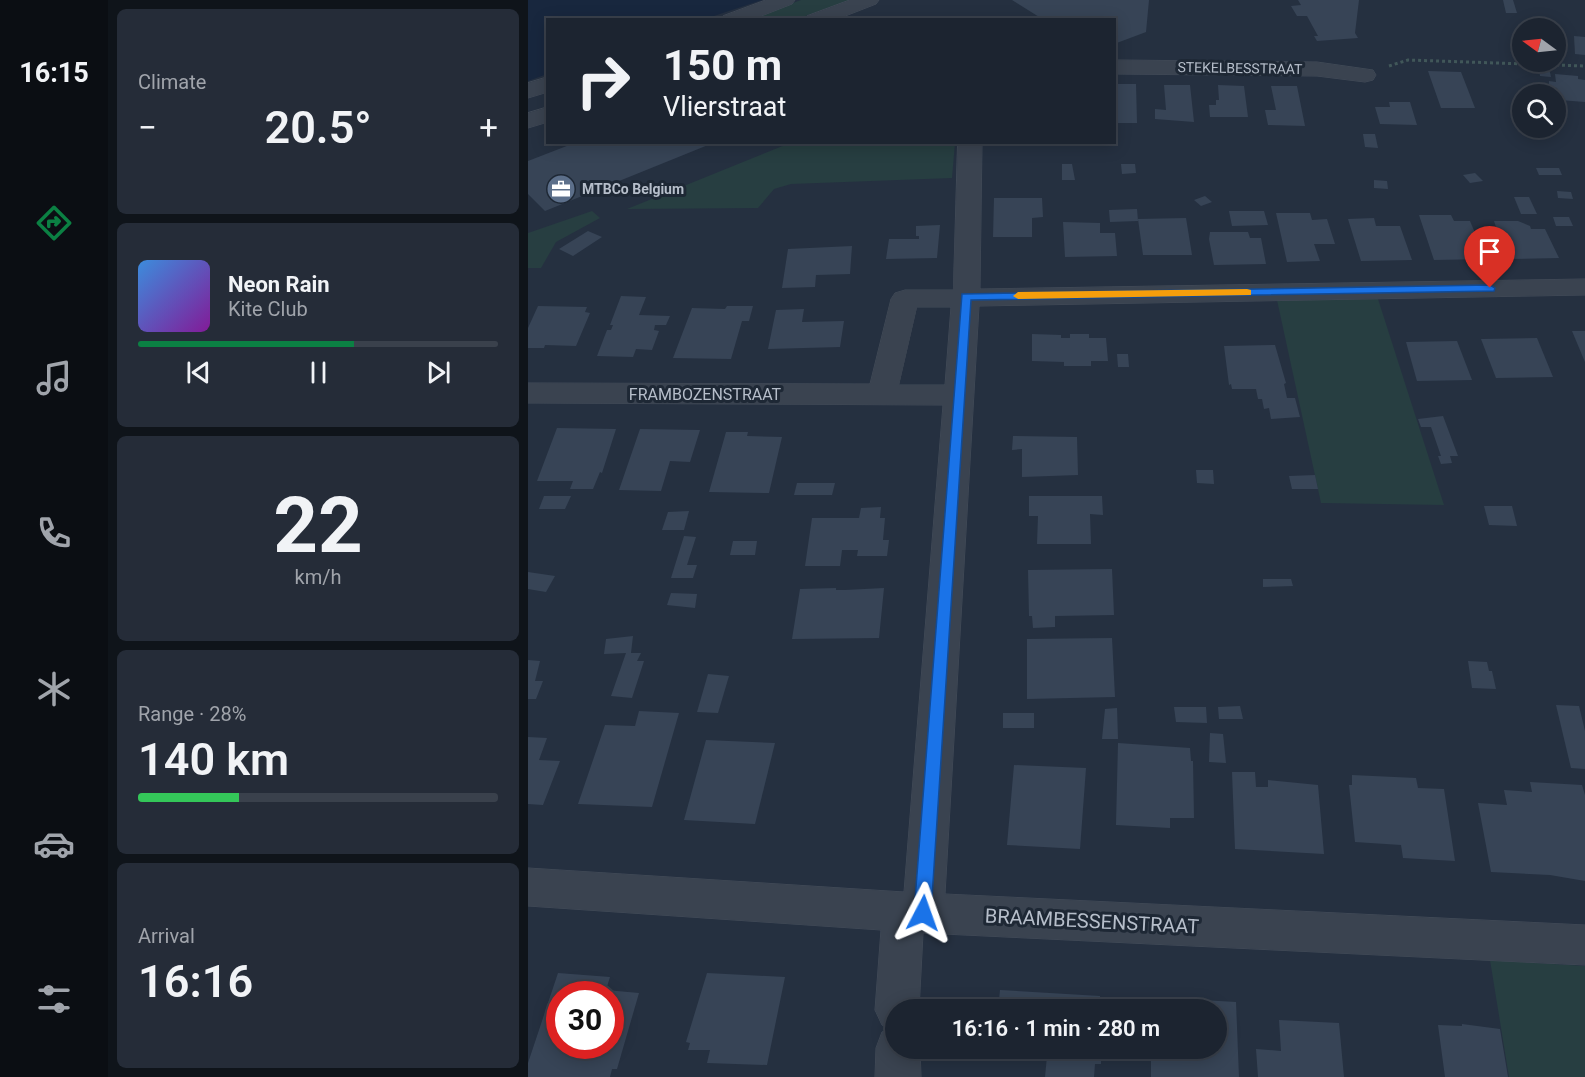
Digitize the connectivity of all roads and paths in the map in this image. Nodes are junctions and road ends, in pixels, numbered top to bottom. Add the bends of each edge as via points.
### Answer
1 (785, 0) edge
2 (869, 0) edge
3 (736, 18) edge
4 (820, 18) edge
5 (1585, 66) edge
6 (1116, 67) edge
7 (1365, 75) joint
8 (546, 85) edge
9 (528, 91) edge
10 (546, 115) edge
11 (528, 121) edge
12 (970, 144) edge
13 (1585, 287) edge
14 (966, 297) junction
15 (528, 393) edge
16 (882, 394) junction
17 (960, 395) junction
18 (528, 887) edge
19 (913, 912) junction
20 (1585, 945) edge
21 (899, 999) edge
22 (898, 1059) edge
23 (898, 1077) edge

1 - 3 street
2 - 4 street
5 - 7 path via 1408,60
6 - 7 street, STEKELBESSTRAAT via 1317,69
8 - 9 street
10 - 11 street
12 - 14 street
13 - 14 street
14 - 16 street via 905,299
14 - 17 street
15 - 16 street, FRAMBOZENSTRAAT
16 - 17 street, FRAMBOZENSTRAAT
17 - 19 street
18 - 19 street, BRAAMBESSENSTRAAT
19 - 20 street, BRAAMBESSENSTRAAT
19 - 21 street
22 - 23 street

